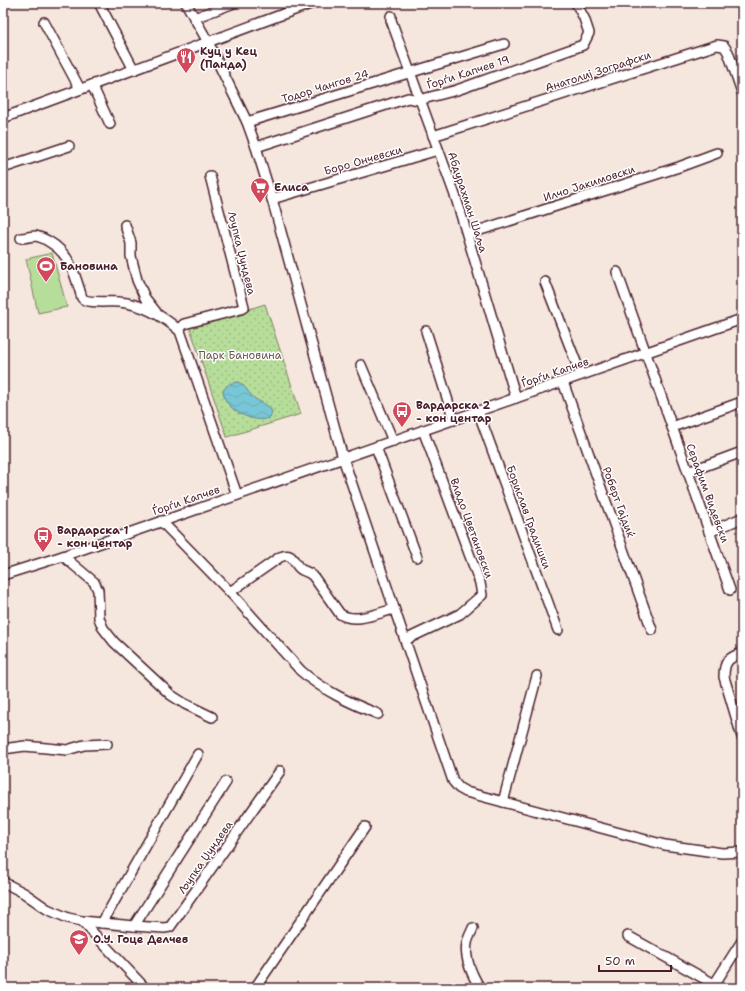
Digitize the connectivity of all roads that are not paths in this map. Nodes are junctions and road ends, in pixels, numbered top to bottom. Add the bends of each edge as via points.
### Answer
1 (99, 3) edge
2 (186, 3) edge
3 (234, 3) edge
4 (313, 3) edge
5 (576, 3) edge
6 (391, 16) dead end
7 (194, 18) junction
8 (44, 22) dead end
9 (208, 42) junction
10 (504, 44) dead end
11 (134, 70) junction
12 (410, 73) junction
13 (92, 85) junction
14 (80, 89) junction
15 (742, 92) edge
16 (419, 100) junction
17 (3, 118) edge
18 (247, 122) junction
19 (110, 124) dead end
20 (433, 136) junction
21 (69, 146) dead end
22 (256, 147) junction
23 (438, 150) junction
24 (717, 153) dead end
25 (3, 168) edge
26 (210, 176) dead end
27 (272, 199) junction
28 (125, 225) dead end
29 (468, 234) junction
30 (21, 238) dead end
31 (617, 272) dead end
32 (545, 282) dead end
33 (160, 316) junction
34 (742, 319) edge
35 (180, 331) junction
36 (426, 331) dead end
37 (646, 353) junction
38 (362, 365) dead end
39 (581, 375) junction
40 (563, 382) junction
41 (516, 398) junction
42 (742, 402) edge
43 (478, 411) junction
44 (454, 420) junction
45 (672, 427) junction
46 (424, 430) junction
47 (393, 441) junction
48 (376, 447) junction
49 (742, 452) edge
50 (343, 458) junction
51 (688, 472) junction
52 (236, 495) junction
53 (742, 518) edge
54 (160, 521) junction
55 (709, 532) junction
56 (63, 556) junction
57 (417, 557) dead end
58 (3, 575) edge
59 (730, 590) dead end
60 (230, 592) junction
61 (394, 609) junction
62 (558, 630) dead end
63 (652, 630) dead end
64 (405, 640) junction
65 (742, 653) edge
66 (537, 676) dead end
67 (378, 714) dead end
68 (212, 717) dead end
69 (742, 737) edge
70 (107, 744) dead end
71 (3, 749) edge
72 (198, 754) dead end
73 (280, 771) dead end
74 (226, 782) dead end
75 (503, 802) junction
76 (365, 827) dead end
77 (742, 852) edge
78 (3, 882) edge
79 (82, 921) junction
80 (102, 923) junction
81 (134, 926) junction
82 (473, 928) dead end
83 (628, 936) dead end
84 (742, 941) edge
85 (713, 986) edge
86 (145, 988) edge
87 (255, 988) edge
88 (480, 988) edge

1 - 11 street
2 - 7 street
3 - 7 street
4 - 9 street
5 - 16 street, Ѓорѓи Капчев 19 via 589,33 583,45 457,90
6 - 12 street, Абдурахман Шаља
7 - 9 street
8 - 14 street
9 - 11 street
9 - 18 street
10 - 12 street, Тодор Чангов 24
11 - 13 street
12 - 16 street, Абдурахман Шаља
12 - 18 street, Тодор Чангов 24
13 - 14 street
13 - 19 street
14 - 17 street
15 - 20 street, Анатолиј Зографски via 728,52 724,46 717,45
16 - 20 street, Абдурахман Шаља
16 - 22 street, Ѓорѓи Капчев 19 via 408,98
18 - 22 street
20 - 23 street, Абдурахман Шаља
21 - 25 street
22 - 27 street
23 - 27 street, Боро Ончевски
23 - 29 street, Абдурахман Шаља
24 - 29 street, Илчо Јакимовски
26 - 35 street, Љупка Џундева via 244,307 184,324
27 - 50 street
28 - 33 street via 141,291
29 - 41 street, Абдурахман Шаља
30 - 33 street via 36,236 58,247 69,260 84,301 120,302 139,306
31 - 37 street, Серафим Видевски
32 - 39 street
33 - 35 street
34 - 37 street, Ѓорѓи Капчев
35 - 52 street
36 - 44 street
37 - 39 street, Ѓорѓи Капчев
37 - 45 street, Серафим Видевски
38 - 47 street
39 - 40 street, Ѓорѓи Капчев
40 - 41 street, Ѓорѓи Капчев
40 - 63 street, Роберт Гајдиќ
41 - 43 street, Ѓорѓи Капчев
42 - 45 street
43 - 44 street, Ѓорѓи Капчев
43 - 62 street, Борислав Градишки
44 - 46 street, Ѓорѓи Капчев
45 - 51 street, Серафим Видевски
46 - 47 street, Ѓорѓи Капчев
46 - 64 street, Владо Цветановски via 480,583 482,595 460,614
47 - 48 street, Ѓорѓи Капчев
48 - 50 street, Ѓорѓи Капчев
48 - 57 street
49 - 51 street
50 - 52 street, Ѓорѓи Капчев
50 - 61 street
51 - 55 street, Серафим Видевски
52 - 54 street, Ѓорѓи Капчев
53 - 55 street
54 - 56 street, Ѓорѓи Капчев
54 - 60 street
55 - 59 street, Серафим Видевски
56 - 58 street, Ѓорѓи Капчев
56 - 68 street via 94,582 98,590 99,618 114,642 171,695
60 - 61 street via 285,555 313,576 343,616 362,618
60 - 67 street via 301,672 314,683 344,700
61 - 64 street
64 - 75 street via 453,781 466,792
65 - 69 street via 730,658 726,664 724,677
66 - 75 street
70 - 71 street via 84,745 67,750 25,746
72 - 80 street
73 - 81 street, Љупка Џундева via 174,923 164,928
74 - 81 street, Љупка Џундева
75 - 77 street via 665,845 722,853
76 - 87 street
78 - 79 street, Љупка Џундева via 46,909
79 - 80 street, Љупка Џундева
79 - 86 street
80 - 81 street, Љупка Џундева
82 - 88 street via 467,944 468,962 471,974
83 - 85 street
84 - 85 street

